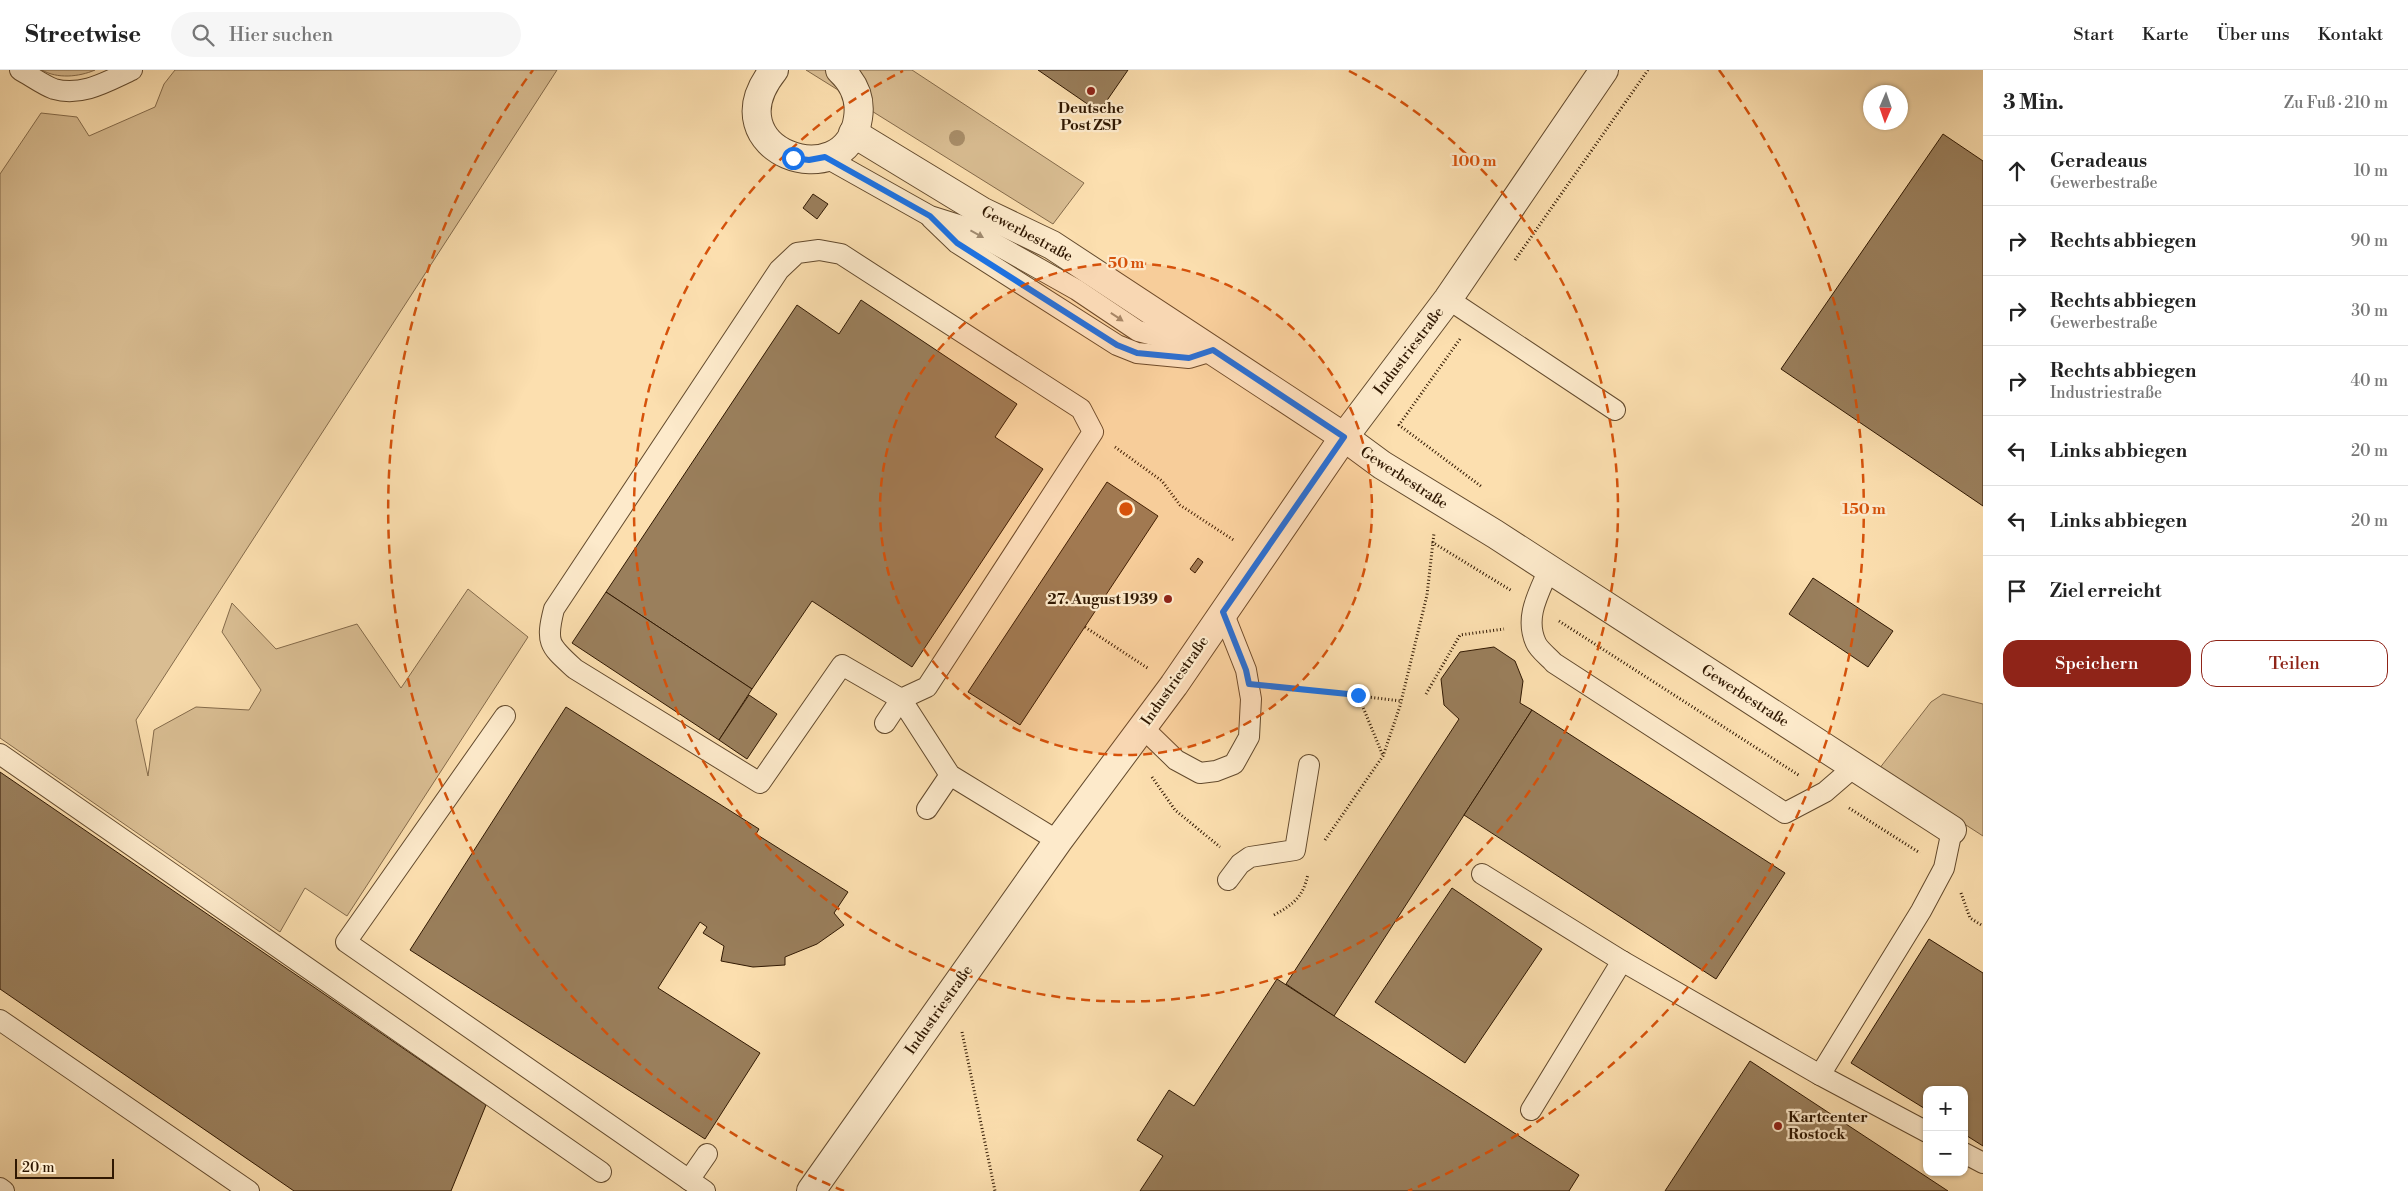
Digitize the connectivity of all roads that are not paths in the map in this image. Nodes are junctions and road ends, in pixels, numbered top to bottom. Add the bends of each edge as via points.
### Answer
1 (20, 70) edge
2 (132, 70) edge
3 (774, 70) edge
4 (840, 70) edge
5 (1604, 70) edge
6 (853, 134) junction
7 (825, 157) junction
8 (1448, 300) junction
9 (1213, 350) junction
10 (1616, 410) dead end
11 (1344, 437) junction
12 (1549, 569) junction
13 (1223, 612) junction
14 (901, 699) junction
15 (505, 716) dead end
16 (886, 723) dead end
17 (1143, 728) junction
18 (0, 754) edge
19 (1308, 765) dead end
20 (1854, 767) junction
21 (950, 775) junction
22 (926, 809) dead end
23 (1952, 830) joint
24 (1058, 841) junction
25 (1482, 874) dead end
26 (1228, 880) dead end
27 (1622, 961) junction
28 (0, 1020) edge
29 (1820, 1075) junction
30 (1532, 1110) dead end
31 (1925, 1131) edge
32 (707, 1154) dead end
33 (1968, 1154) edge
34 (1983, 1163) edge
35 (601, 1172) dead end
36 (697, 1186) edge
37 (0, 1188) edge
38 (4, 1191) edge
39 (248, 1191) edge
40 (811, 1191) edge

1 - 2 lane via 53,88 70,92 95,87
3 - 7 street via 759,94 756,110 767,140 793,158
4 - 6 street via 849,78 856,92 859,108
5 - 8 street, Industriestraße
6 - 7 street via 839,150
6 - 9 street, Gewerbestraße via 984,212 1052,244
7 -> 9 lane via 930,216 957,243 1117,345 1137,353 1189,358
8 - 10 lane
8 - 11 street, Industriestraße
9 - 11 street, Gewerbestraße
11 - 12 street, Gewerbestraße via 1382,465
11 - 13 street, Industriestraße
12 - 20 street, Gewerbestraße
12 - 20 lane via 1533,604 1531,626 1536,644 1554,663 1786,813 1824,792
13 - 17 street, Industriestraße
13 - 17 lane via 1246,670 1251,699 1249,737 1234,764 1216,771 1200,772 1176,760
14 - 14 lane via 927,687 1093,432 1080,409 841,254 819,250 797,253 779,270 554,609 548,631 553,648 575,669 760,783 842,665
14 - 16 lane
14 - 21 lane
15 - 36 lane via 346,942
17 - 24 street, Industriestraße
18 - 35 lane
19 - 26 lane via 1295,850 1250,857
20 - 23 street, Gewerbestraße
21 - 22 lane
21 - 24 lane
23 - 29 lane via 1944,868 1921,911
24 - 40 street, Industriestraße
25 - 27 lane
27 - 29 lane
27 - 30 lane
28 - 39 lane
29 - 31 lane
32 - 36 lane
33 - 34 lane
37 - 38 lane

